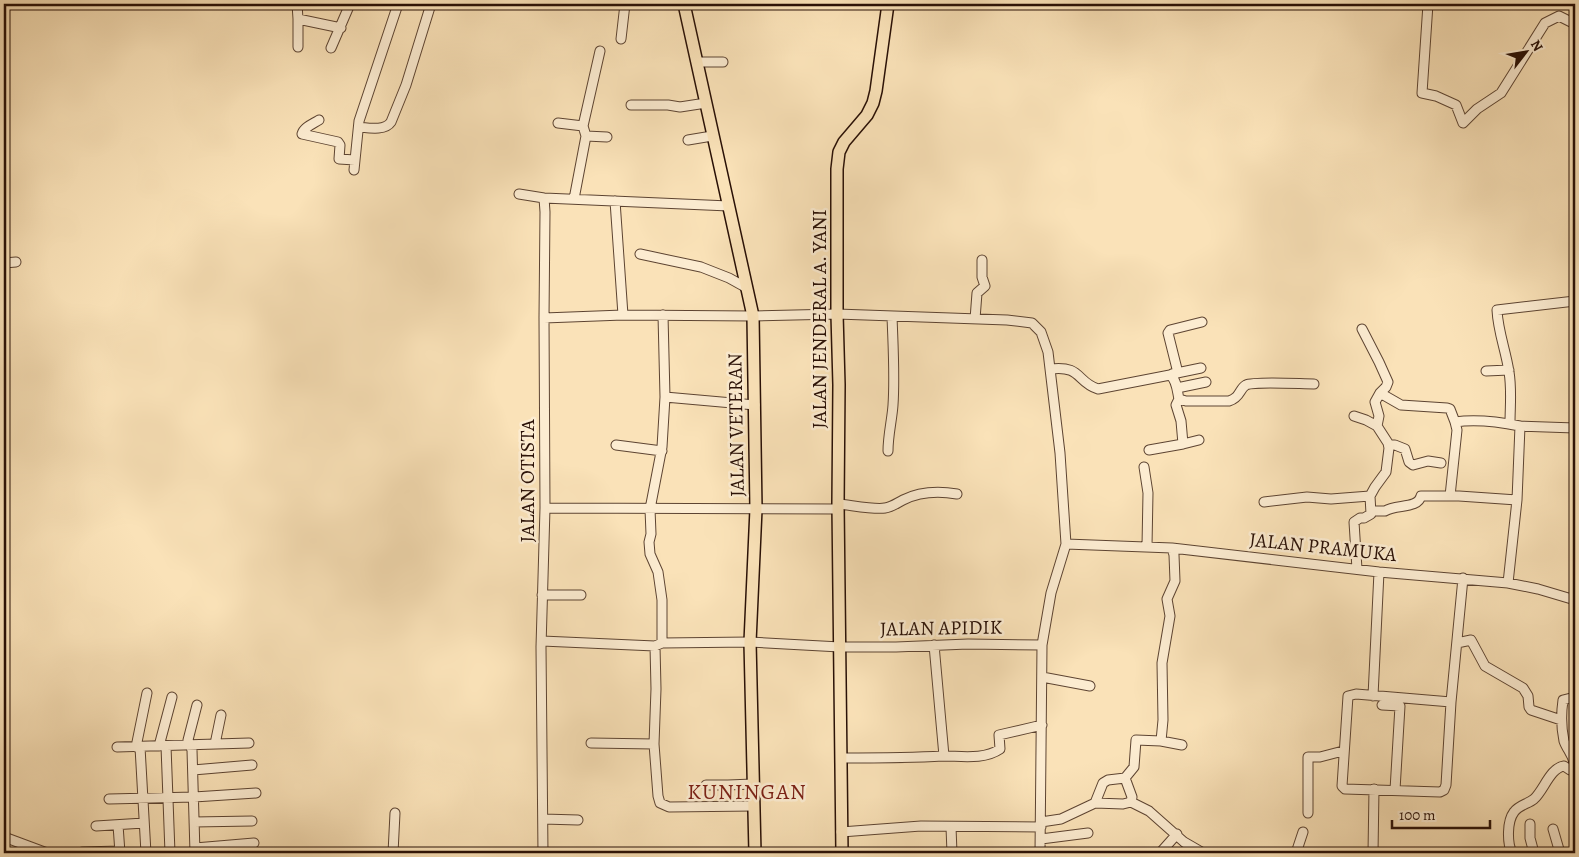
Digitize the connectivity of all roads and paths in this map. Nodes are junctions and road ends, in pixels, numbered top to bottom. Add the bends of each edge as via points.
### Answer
1 (297, 4) edge
2 (350, 4) edge
3 (398, 4) edge
4 (431, 4) edge
5 (625, 4) edge
6 (684, 4) edge
7 (888, 4) edge
8 (1428, 4) edge
9 (298, 19) junction
10 (1575, 24) edge
11 (341, 28) junction
12 (621, 39) dead end
13 (298, 47) dead end
14 (331, 48) dead end
15 (600, 51) dead end
16 (697, 62) junction
17 (723, 62) dead end
18 (706, 104) junction
19 (631, 105) dead end
20 (319, 120) dead end
21 (558, 123) dead end
22 (583, 126) junction
23 (358, 128) junction
24 (586, 136) junction
25 (712, 136) junction
26 (607, 137) dead end
27 (688, 140) dead end
28 (355, 160) junction
29 (354, 170) dead end
30 (519, 194) dead end
31 (544, 198) junction
32 (574, 199) junction
33 (615, 201) junction
34 (729, 206) junction
35 (640, 254) dead end
36 (982, 260) dead end
37 (16, 262) dead end
38 (4, 263) edge
39 (747, 288) junction
40 (1575, 301) edge
41 (838, 314) junction
42 (623, 315) junction
43 (663, 315) junction
44 (753, 316) junction
45 (892, 316) junction
46 (544, 318) junction
47 (975, 319) junction
48 (1202, 322) dead end
49 (1362, 329) dead end
50 (1201, 368) dead end
51 (1050, 369) junction
52 (1509, 370) junction
53 (1486, 371) dead end
54 (1174, 374) junction
55 (1206, 382) dead end
56 (1314, 384) dead end
57 (1176, 388) junction
58 (1380, 393) junction
59 (665, 397) junction
60 (1180, 399) junction
61 (755, 404) junction
62 (1354, 416) dead end
63 (1455, 422) junction
64 (1510, 424) junction
65 (1377, 426) junction
66 (1520, 426) junction
67 (1575, 428) edge
68 (1199, 440) dead end
69 (1183, 444) junction
70 (616, 445) dead end
71 (1389, 445) junction
72 (1149, 450) dead end
73 (662, 451) junction
74 (888, 451) dead end
75 (1441, 463) dead end
76 (1144, 467) dead end
77 (957, 494) dead end
78 (1370, 496) junction
79 (1450, 496) junction
80 (1517, 500) junction
81 (1264, 502) dead end
82 (838, 506) junction
83 (545, 508) junction
84 (650, 509) junction
85 (756, 509) junction
86 (1371, 512) junction
87 (1066, 544) junction
88 (1147, 546) junction
89 (1172, 548) junction
90 (1358, 569) junction
91 (1379, 572) junction
92 (1463, 578) junction
93 (1508, 583) junction
94 (542, 595) junction
95 (581, 595) dead end
96 (1575, 600) edge
97 (542, 641) junction
98 (750, 642) junction
99 (1457, 644) junction
100 (658, 645) junction
101 (934, 645) junction
102 (1042, 645) junction
103 (840, 647) junction
104 (1042, 677) junction
105 (1090, 686) dead end
106 (147, 693) dead end
107 (1373, 696) junction
108 (1575, 697) edge
109 (172, 698) dead end
110 (1451, 702) junction
111 (197, 704) dead end
112 (1382, 705) dead end
113 (221, 715) dead end
114 (1561, 720) junction
115 (1042, 725) junction
116 (1161, 741) junction
117 (249, 743) dead end
118 (591, 743) dead end
119 (215, 744) junction
120 (654, 744) junction
121 (1182, 745) dead end
122 (162, 746) junction
123 (190, 746) junction
124 (138, 747) junction
125 (116, 748) dead end
126 (1344, 751) junction
127 (944, 756) junction
128 (842, 758) junction
129 (252, 764) dead end
130 (193, 770) junction
131 (1125, 778) junction
132 (753, 784) junction
133 (706, 785) dead end
134 (1374, 789) junction
135 (1396, 790) junction
136 (256, 793) dead end
137 (194, 797) junction
138 (143, 798) junction
139 (168, 798) junction
140 (109, 799) dead end
141 (1130, 802) junction
142 (1095, 803) junction
143 (754, 806) junction
144 (395, 813) dead end
145 (1308, 813) dead end
146 (543, 818) junction
147 (578, 820) dead end
148 (252, 821) dead end
149 (194, 822) junction
150 (144, 823) junction
151 (1041, 824) junction
152 (1530, 824) dead end
153 (118, 825) junction
154 (96, 826) dead end
155 (951, 827) junction
156 (1553, 829) dead end
157 (1174, 831) junction
158 (841, 832) junction
159 (1302, 832) dead end
160 (1088, 833) dead end
161 (4, 837) edge
162 (1041, 838) junction
163 (22, 844) junction
164 (254, 844) dead end
165 (195, 851) edge
166 (82, 852) dead end
167 (120, 852) edge
168 (19, 853) edge
169 (47, 853) edge
170 (146, 853) edge
171 (170, 853) edge
172 (393, 853) edge
173 (543, 853) edge
174 (755, 853) edge
175 (842, 853) edge
176 (952, 853) edge
177 (1040, 853) edge
178 (1160, 853) edge
179 (1203, 853) edge
180 (1296, 853) edge
181 (1373, 853) edge
182 (1512, 853) edge
183 (1534, 853) edge
184 (1560, 853) edge

1 - 9 street
2 - 11 street
3 - 23 street
4 - 23 street via 392,122 380,128
5 - 12 street
6 - 16 main road, JALAN VETERAN
7 - 41 main road, JALAN JENDERAL A. YANI via 873,103 839,152
8 - 10 street via 1422,92 1456,104 1463,123 1501,93 1545,22 1559,16
9 - 11 street
9 - 13 street
11 - 14 street
15 - 22 street
16 - 17 street
16 - 18 main road, JALAN VETERAN
18 - 19 street via 680,107
18 - 25 main road, JALAN VETERAN
20 - 28 street via 302,134 338,142 339,159
21 - 22 street
22 - 24 street
23 - 28 street
24 - 26 street
24 - 32 street
25 - 27 street
25 - 34 main road, JALAN VETERAN
28 - 29 street
30 - 31 street
31 - 32 street
31 - 46 street, JALAN OTISTA
32 - 33 street
33 - 34 street
33 - 42 street
34 - 39 main road, JALAN VETERAN
35 - 39 street via 701,267
36 - 47 street via 985,286 977,293
37 - 38 street
39 - 44 main road, JALAN VETERAN
40 - 52 street via 1497,310
41 - 44 street
41 - 45 street
41 - 82 main road, JALAN JENDERAL A. YANI
42 - 43 street
42 - 46 street
43 - 44 street
43 - 59 street
44 - 61 main road, JALAN VETERAN
45 - 47 street
45 - 74 street via 894,374
46 - 83 street, JALAN OTISTA
47 - 51 street via 1032,323 1041,332
48 - 54 street via 1168,333
49 - 58 street via 1388,382
50 - 54 street
51 - 54 street via 1077,372 1098,389
51 - 87 street
52 - 53 street
52 - 64 street via 1512,391
54 - 57 street
55 - 57 street
56 - 60 street via 1254,383 1246,385 1236,399 1228,402
57 - 60 street
58 - 63 street via 1401,405 1447,408
58 - 65 street via 1375,402 1379,416
59 - 61 street
59 - 73 street
60 - 69 street via 1176,405
61 - 85 main road, JALAN VETERAN
62 - 65 street
63 - 64 street
63 - 79 street via 1457,430
64 - 66 street
65 - 71 street
66 - 67 street
66 - 80 street
68 - 69 street
69 - 72 street
70 - 73 street
71 - 75 street via 1406,449 1413,465 1428,461
71 - 78 street via 1386,472
73 - 84 street
76 - 88 street via 1148,493
77 - 82 street via 919,494 883,509
78 - 81 street via 1307,497
78 - 86 street
79 - 80 street
79 - 86 street via 1422,496 1417,504
80 - 93 street
82 - 85 street
82 - 103 main road, JALAN JENDERAL A. YANI
83 - 84 street
83 - 94 street, JALAN OTISTA
84 - 85 street
84 - 100 street via 650,554 658,572 662,600
85 - 98 main road, JALAN VETERAN
86 - 90 street via 1354,522
87 - 88 street, JALAN PRAMUKA
87 - 102 street
88 - 89 street, JALAN PRAMUKA
89 - 90 street, JALAN PRAMUKA
89 - 116 street via 1175,581 1167,599 1170,616 1162,663
90 - 91 street, JALAN PRAMUKA
91 - 92 street, JALAN PRAMUKA
91 - 107 street
92 - 93 street, JALAN PRAMUKA
92 - 99 street
93 - 96 street, JALAN PRAMUKA
94 - 95 street
94 - 97 street, JALAN OTISTA
97 - 100 street, JALAN APIDIK
97 - 146 street, JALAN OTISTA
98 - 100 street, JALAN APIDIK
98 - 103 street, JALAN APIDIK
98 - 132 main road, JALAN VETERAN
99 - 110 street
99 - 114 street via 1472,640 1485,666 1523,688 1528,696 1529,709
100 - 120 street
101 - 102 street, JALAN APIDIK
101 - 103 street, JALAN APIDIK
101 - 127 street
102 - 104 street
103 - 128 main road, JALAN JENDERAL A. YANI
104 - 105 street
104 - 115 street
106 - 124 street
107 - 110 street
107 - 126 street via 1348,696
108 - 114 street via 1563,700
109 - 122 street
110 - 135 street via 1444,790
111 - 123 street via 188,740
112 - 135 street via 1400,706
113 - 119 street
114 - 182 street via 1565,743 1575,768 1555,768 1534,799 1513,812 1508,836
115 - 127 street via 999,735 1000,749 992,753
115 - 151 street
116 - 121 street
116 - 131 street via 1136,740 1134,767
117 - 119 street
118 - 120 street
119 - 123 street
120 - 143 street via 658,796 663,806
122 - 123 street
122 - 124 street
122 - 139 street
123 - 130 street
124 - 125 street
124 - 138 street
126 - 134 street via 1342,786 1345,789
126 - 145 street via 1308,757
127 - 128 street
128 - 158 main road, JALAN JENDERAL A. YANI
129 - 130 street
130 - 137 street
131 - 141 street via 1132,797
131 - 142 street via 1103,783
132 - 133 street
132 - 143 main road, JALAN VETERAN
134 - 135 street
134 - 181 street
136 - 137 street
137 - 139 street
137 - 149 street
138 - 139 street
138 - 140 street
138 - 150 street
139 - 171 street
141 - 142 street
141 - 157 street via 1149,811
142 - 151 street via 1061,819
143 - 174 main road, JALAN VETERAN
144 - 172 street
146 - 147 street
146 - 173 street, JALAN OTISTA
148 - 149 street
149 - 165 street
150 - 153 street
150 - 170 street
151 - 155 street
151 - 162 street
152 - 183 street
153 - 154 street
153 - 167 street
155 - 158 street
155 - 176 street
156 - 184 street
157 - 178 street
157 - 179 street via 1184,842
158 - 175 main road, JALAN JENDERAL A. YANI
159 - 180 street
160 - 162 street
161 - 163 street
162 - 177 street
163 - 168 street
163 - 169 street
164 - 165 street
166 - 167 street

